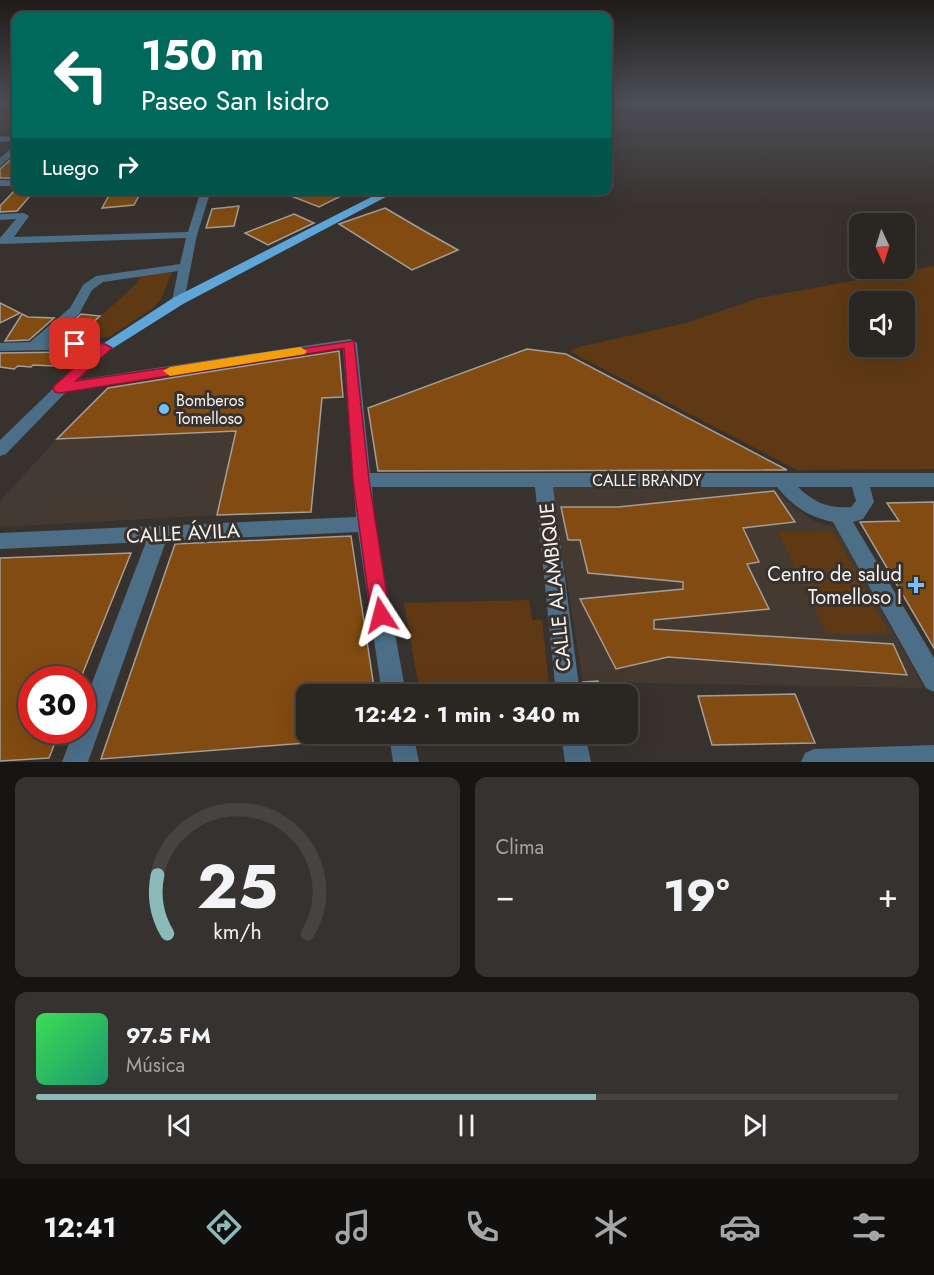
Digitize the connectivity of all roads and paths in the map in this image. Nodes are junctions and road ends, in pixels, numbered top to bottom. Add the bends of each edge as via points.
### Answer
1 (12, 152) edge
2 (0, 163) edge
3 (204, 195) edge
4 (384, 195) edge
5 (0, 217) edge
6 (192, 235) junction
7 (2, 241) edge
8 (184, 267) junction
9 (178, 301) junction
10 (34, 346) junction
11 (0, 347) edge
12 (105, 348) junction
13 (60, 388) junction
14 (0, 450) edge
15 (543, 479) junction
16 (361, 480) junction
17 (782, 480) junction
18 (934, 480) edge
19 (858, 481) junction
20 (840, 517) junction
21 (366, 524) junction
22 (159, 534) junction
23 (0, 541) edge
24 (934, 680) edge
25 (392, 684) edge
26 (567, 684) edge
27 (403, 744) edge
28 (575, 744) edge
29 (934, 758) edge
30 (75, 762) edge
31 (406, 762) edge
32 (578, 762) edge
33 (814, 762) edge

1 - 2 street
3 - 6 street
4 - 9 main road
5 - 7 street via 24,216
6 - 7 street
6 - 8 street
8 - 9 street
8 - 10 street via 92,282 77,308
9 - 12 main road
10 - 11 street
10 - 12 street via 87,344
12 - 13 street
13 - 14 street
13 - 16 street via 350,343
15 - 16 street, CALLE BRANDY
15 - 17 street, CALLE BRANDY
15 - 26 street, CALLE ALAMBIQUE
16 - 21 street
17 - 19 street, CALLE BRANDY
17 - 20 street via 801,501 819,512
18 - 19 street, CALLE BRANDY
19 - 20 street via 865,502 856,514
20 - 24 street
21 - 22 street, CALLE ÁVILA
21 - 25 street
22 - 23 street, CALLE ÁVILA
22 - 30 street
27 - 31 street
28 - 32 street
29 - 33 street

